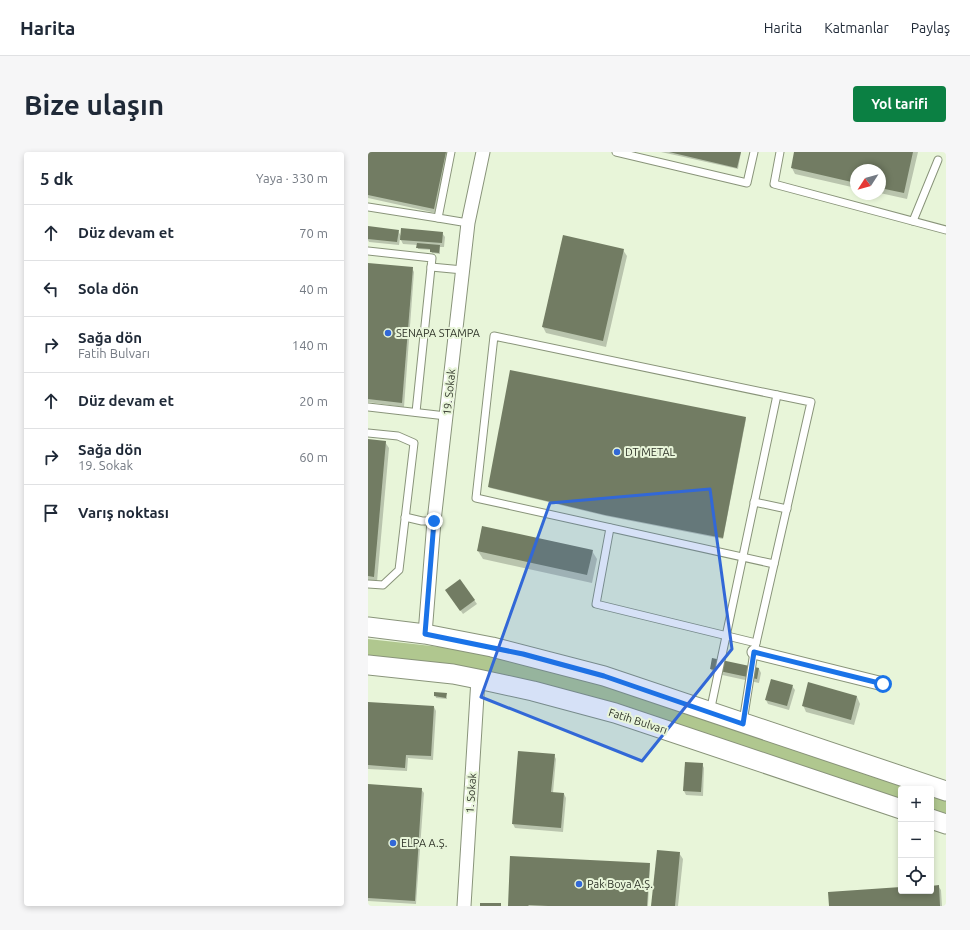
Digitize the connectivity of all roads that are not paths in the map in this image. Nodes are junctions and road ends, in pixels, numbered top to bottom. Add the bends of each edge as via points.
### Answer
1 (451, 152) edge
2 (483, 152) edge
3 (616, 152) edge
4 (754, 152) edge
5 (780, 152) edge
6 (938, 160) dead end
7 (368, 206) edge
8 (438, 218) junction
9 (913, 221) junction
10 (468, 223) junction
11 (946, 230) edge
12 (368, 251) edge
13 (431, 267) junction
14 (462, 270) junction
15 (777, 395) junction
16 (368, 407) edge
17 (416, 412) junction
18 (446, 416) junction
19 (368, 433) edge
20 (754, 502) junction
21 (787, 509) junction
22 (405, 517) junction
23 (434, 521) junction
24 (610, 528) junction
25 (743, 557) junction
26 (774, 564) junction
27 (368, 584) edge
28 (368, 627) edge
29 (425, 634) junction
30 (727, 635) junction
31 (755, 648) junction
32 (368, 665) edge
33 (478, 679) junction
34 (883, 684) dead end
35 (710, 712) junction
36 (743, 724) junction
37 (946, 791) edge
38 (898, 808) edge
39 (934, 820) edge
40 (946, 824) edge
41 (464, 906) edge

1 - 8 lane
2 - 10 street, 19. Sokak
3 - 4 lane via 747,183
5 - 9 lane via 774,184
6 - 9 lane
7 - 8 lane
8 - 10 lane
9 - 11 lane
10 - 14 street, 19. Sokak
12 - 13 lane via 432,258
13 - 14 lane
13 - 17 lane
14 - 18 street, 19. Sokak
15 - 20 lane
15 - 21 lane via 811,402
15 - 24 lane via 494,336 476,498
16 - 17 lane
17 - 18 lane
18 - 23 street, 19. Sokak
19 - 22 lane via 398,436 414,443
20 - 21 lane
20 - 25 lane
21 - 26 lane
22 - 23 lane
22 - 27 lane via 399,570 383,585
23 - 29 street, 19. Sokak
24 - 25 lane
24 - 30 lane via 596,604
25 - 26 lane
25 - 30 lane
26 - 31 lane
28 - 29 main road
29 - 35 main road via 523,654 604,676
30 - 31 lane
30 - 35 lane
31 - 34 street
31 - 36 lane
32 - 33 main road, Fatih Bulvarı
33 - 38 main road, Fatih Bulvarı via 615,713
33 - 41 street, 1. Sokak
35 - 36 main road
36 - 37 main road
39 - 40 main road

